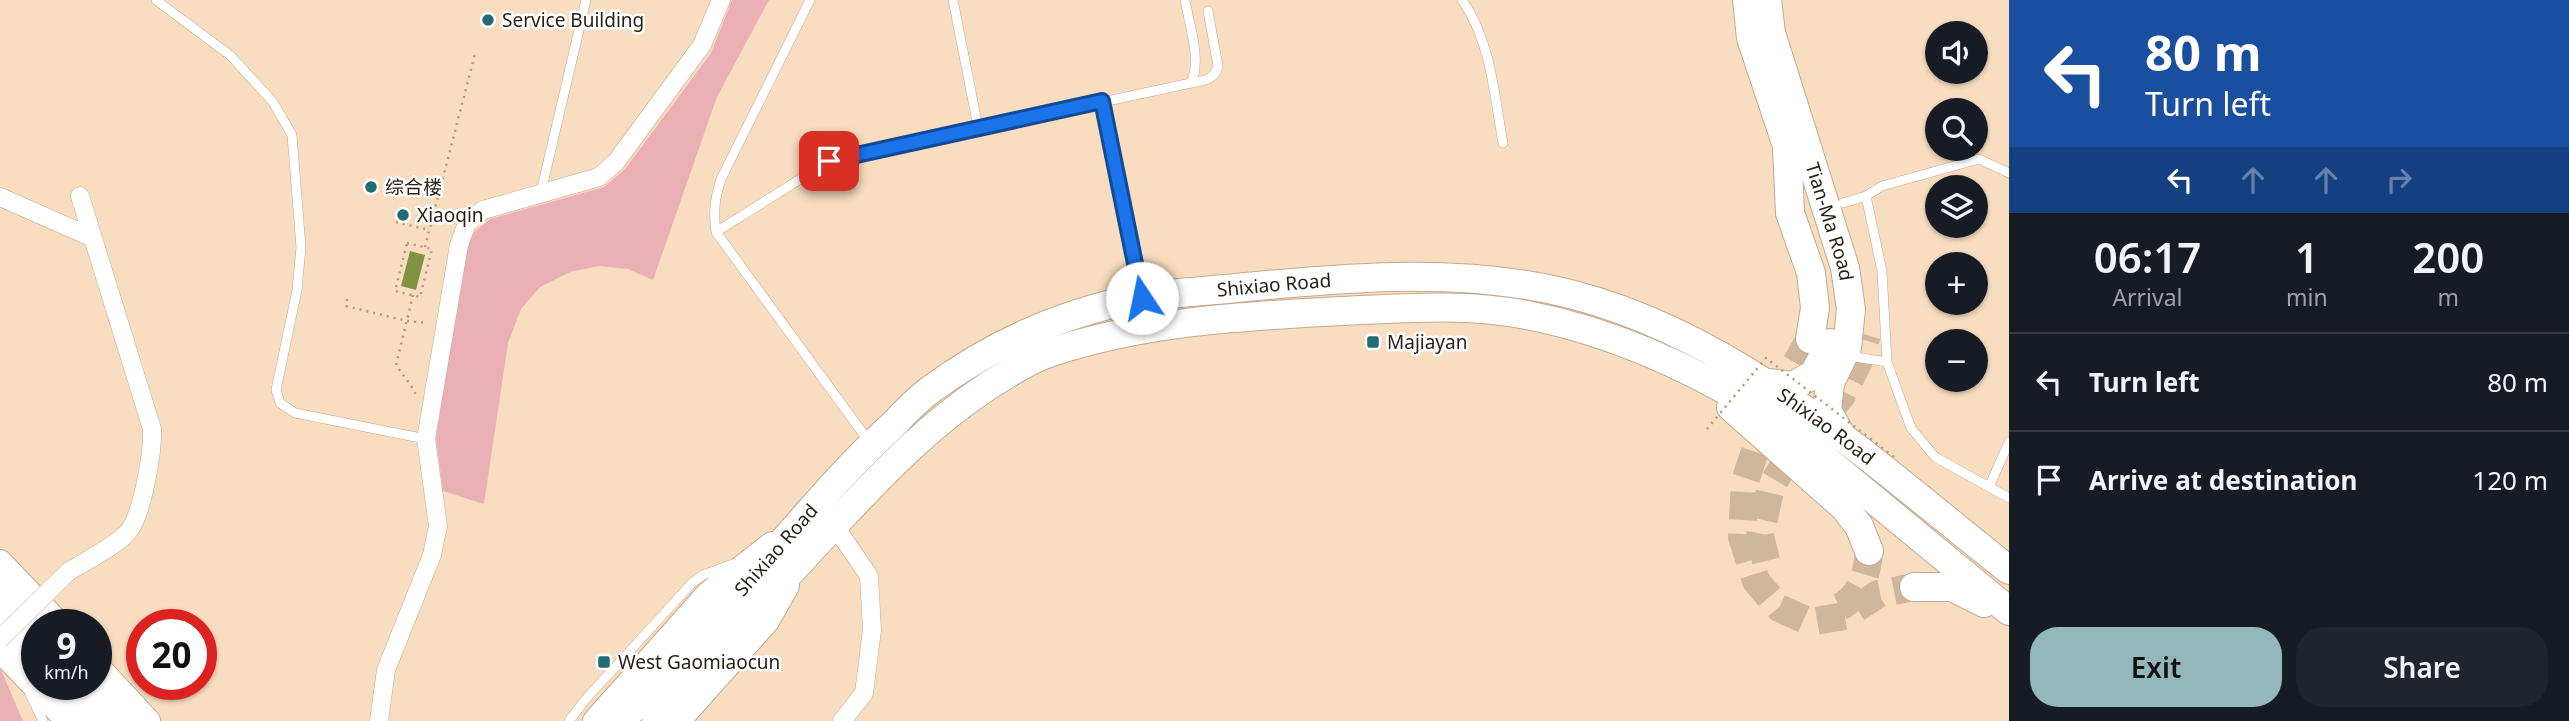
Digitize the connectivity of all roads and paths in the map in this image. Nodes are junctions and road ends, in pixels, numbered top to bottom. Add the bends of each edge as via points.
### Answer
1 (156, 0) edge
2 (586, 0) edge
3 (721, 0) edge
4 (810, 0) edge
5 (953, 0) edge
6 (1185, 0) edge
7 (1462, 0) edge
8 (1747, 0) edge
9 (1767, 0) edge
10 (1208, 11) dead end
11 (475, 54) dead end
12 (1191, 83) junction
13 (1102, 101) junction
14 (978, 127) junction
15 (1503, 143) dead end
16 (1796, 144) junction
17 (2009, 173) edge
18 (541, 194) junction
19 (80, 196) dead end
20 (0, 197) edge
21 (1855, 199) junction
22 (396, 222) dead end
23 (429, 230) junction
24 (716, 232) junction
25 (91, 237) junction
26 (425, 247) junction
27 (413, 295) junction
28 (1142, 298) junction
29 (347, 299) dead end
30 (407, 321) junction
31 (445, 324) junction
32 (1867, 335) tunnel mouth
33 (1810, 339) tunnel mouth
34 (1843, 355) junction
35 (1887, 362) junction
36 (1693, 372) junction
37 (1769, 383) junction
38 (417, 402) dead end
39 (1707, 429) dead end
40 (426, 439) junction
41 (1844, 440) junction
42 (2009, 442) edge
43 (871, 444) junction
44 (1925, 445) junction
45 (1989, 487) junction
46 (2009, 498) edge
47 (834, 525) junction
48 (802, 539) junction
49 (1869, 551) tunnel mouth
50 (751, 559) junction
51 (0, 562) edge
52 (2009, 570) edge
53 (1914, 587) tunnel mouth
54 (0, 592) edge
55 (746, 602) junction
56 (45, 609) edge
57 (2009, 613) edge
58 (21, 615) edge
59 (0, 619) edge
60 (0, 639) edge
61 (18, 659) edge
62 (112, 682) edge
63 (74, 700) edge
64 (99, 700) edge
65 (43, 721) edge
66 (68, 721) edge
67 (93, 721) edge
68 (118, 721) edge
69 (148, 721) edge
70 (379, 721) edge
71 (569, 721) edge
72 (595, 721) edge
73 (621, 721) edge
74 (656, 721) edge
75 (678, 721) edge
76 (842, 721) edge

1 - 40 lane via 231,56 273,102 292,135 301,247 276,390 280,403 295,413
2 - 18 lane
3 - 18 street via 702,45 616,162 599,177
4 - 24 lane via 721,179 715,199
5 - 14 lane
6 - 12 lane via 1195,57
7 - 15 lane via 1484,42
8 - 16 main road, Tian-Ma Road via 1751,38
9 - 16 main road, Tian-Ma Road
10 - 12 lane via 1218,66 1211,79
11 - 23 path
12 - 13 lane
13 - 14 lane
13 - 28 lane
14 - 24 lane via 829,161
16 - 21 main road
16 - 33 main road via 1790,213 1813,285
16 - 34 main road, Tian-Ma Road via 1845,268 1851,309
16 - 37 main road, Tian-Ma Road via 1829,270 1834,309 1830,343 1814,374 1793,386
17 - 21 lane via 1979,159 1882,186
18 - 31 street via 483,210 467,223 458,245
19 - 25 street
20 - 25 street
21 - 32 main road
21 - 35 lane via 1882,271
22 - 23 path
23 - 26 path
24 - 43 lane
25 - 60 street, bridge via 152,429 153,446 134,524 126,535 68,572
26 - 27 path via 432,249 420,297
26 - 27 path via 407,243 395,291
27 - 30 path
28 - 37 main road, Shixiao Road via 1377,278 1485,280 1530,286 1572,294 1656,323
28 - 43 main road, Shixiao Road via 1032,329 978,358 927,393
29 - 30 path via 346,306
30 - 31 path
30 - 38 path via 396,365
31 - 40 street
34 - 35 lane
34 - 41 main road, Tian-Ma Road via 1830,383 1826,410
35 - 44 lane via 1911,428
36 - 47 main road, Shixiao Road via 1562,323 1483,310 1374,309 1146,328 1041,356 990,386 942,418
36 - 49 main road via 1844,508 1859,526
36 - 57 main road, Shixiao Road via 1785,426
37 - 41 main road, Shixiao Road
39 - 44 path, bridge via 1766,358 1894,457 1910,463
40 - 70 street via 438,526 432,555 386,670
41 - 52 main road, Shixiao Road
42 - 45 lane
43 - 48 main road, Shixiao Road
44 - 45 lane via 1936,457
45 - 46 lane
47 - 48 main road, Shixiao Road
47 - 76 street via 869,576 873,630 864,694
48 - 50 street
48 - 55 main road, Shixiao Road
48 - 75 street via 767,621
50 - 71 lane via 717,569 692,583
50 - 72 street via 708,594
51 - 56 street
53 - 57 main road via 1952,587
54 - 58 main road
55 - 73 main road, Shixiao Road
55 - 74 main road, Shixiao Road
59 - 61 main road
61 - 65 lane
61 - 66 street
62 - 69 street
63 - 67 main road
64 - 68 main road

